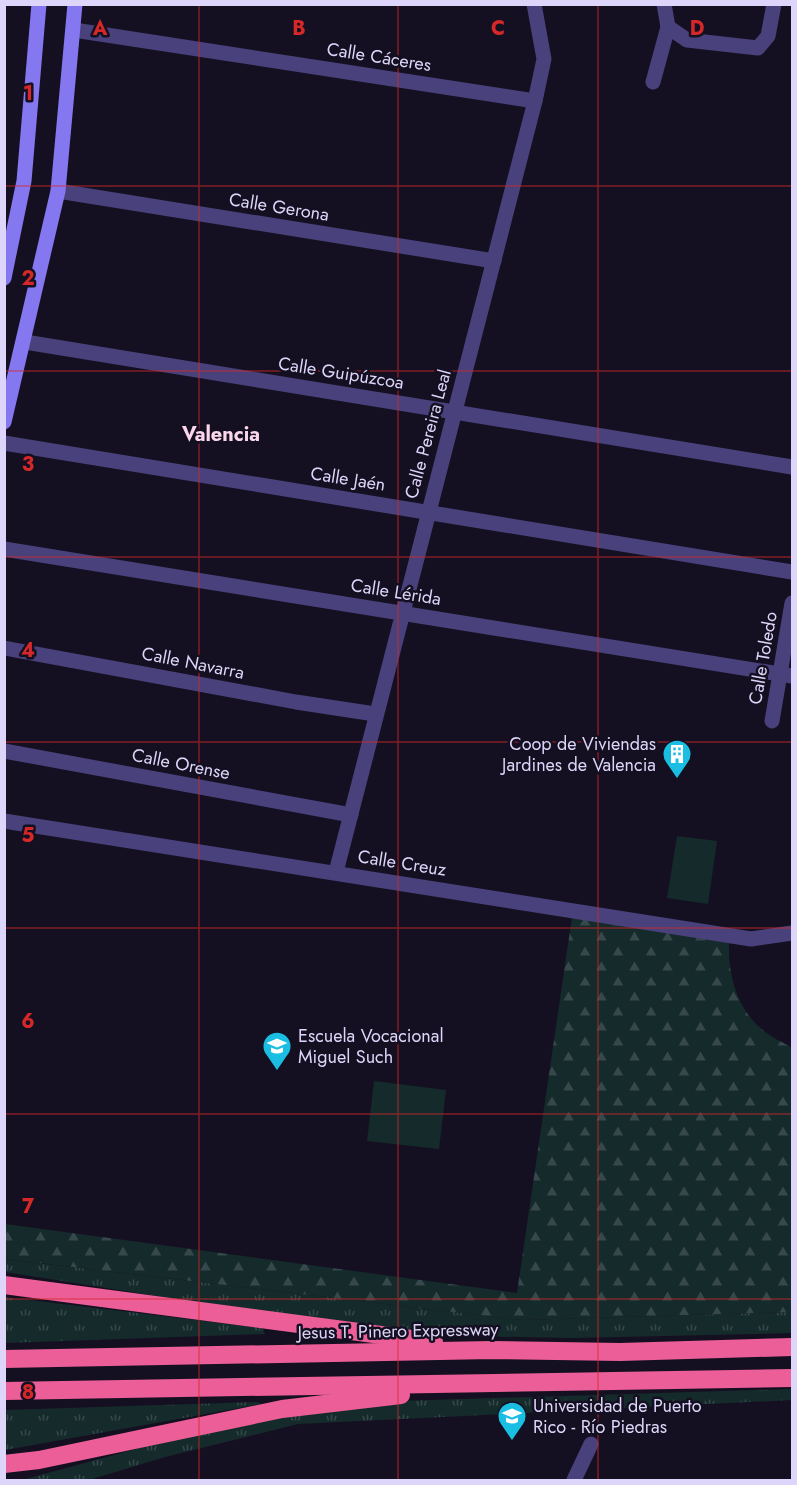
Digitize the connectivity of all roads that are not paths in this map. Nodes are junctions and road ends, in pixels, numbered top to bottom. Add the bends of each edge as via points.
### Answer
1 (39, 4) edge
2 (75, 4) edge
3 (534, 4) edge
4 (664, 4) edge
5 (774, 4) edge
6 (668, 27) junction
7 (74, 30) junction
8 (653, 82) dead end
9 (535, 101) junction
10 (58, 191) junction
11 (494, 261) junction
12 (4, 278) edge
13 (25, 342) junction
14 (454, 411) junction
15 (4, 422) edge
16 (4, 442) edge
17 (792, 467) edge
18 (428, 512) junction
19 (4, 549) edge
20 (792, 572) edge
21 (792, 603) edge
22 (402, 613) junction
23 (4, 648) edge
24 (787, 676) edge
25 (375, 714) junction
26 (772, 721) dead end
27 (4, 751) edge
28 (351, 815) junction
29 (4, 821) edge
30 (336, 872) junction
31 (792, 933) edge
32 (4, 1278) edge
33 (4, 1285) edge
34 (62, 1291) junction
35 (792, 1347) edge
36 (492, 1350) junction
37 (4, 1359) edge
38 (792, 1378) edge
39 (490, 1384) junction
40 (4, 1390) edge
41 (591, 1444) dead end
42 (39, 1460) junction
43 (4, 1464) edge
44 (4, 1473) edge
45 (574, 1480) edge

1 - 12 main road via 24,181
2 - 7 main road
3 - 9 street, Calle Pereira Leal via 543,59
4 - 6 street
5 - 6 street via 768,36 758,48 687,40
6 - 8 street
7 - 9 street, Calle Cáceres
7 - 10 main road
9 - 11 street, Calle Pereira Leal
10 - 11 street, Calle Gerona
10 - 13 main road
11 - 14 street, Calle Pereira Leal
13 - 14 street, Calle Guipúzcoa
13 - 15 main road
14 - 17 street, Calle Guipúzcoa
14 - 18 street, Calle Pereira Leal
16 - 18 street, Calle Jaén
18 - 20 street, Calle Jaén
18 - 22 street, Calle Pereira Leal
19 - 22 street, Calle Lérida
21 - 24 street, Calle Toledo
22 - 24 street, Calle Lérida
22 - 25 street, Calle Pereira Leal
23 - 25 street, Calle Navarra
24 - 26 street, Calle Toledo
25 - 28 street, Calle Pereira Leal
27 - 28 street, Calle Orense
28 - 30 street, Calle Pereira Leal
29 - 30 street, Calle Creuz
30 - 31 street, Calle Creuz via 751,939
32 - 34 highway
33 - 34 highway
34 - 36 highway
35 - 36 highway, Jesus T. Pinero Expressway via 620,1352
36 - 37 highway, Jesus T. Pinero Expressway
38 - 39 highway
39 - 40 highway
39 - 42 highway via 282,1409
41 - 45 street
42 - 43 highway
42 - 44 highway

